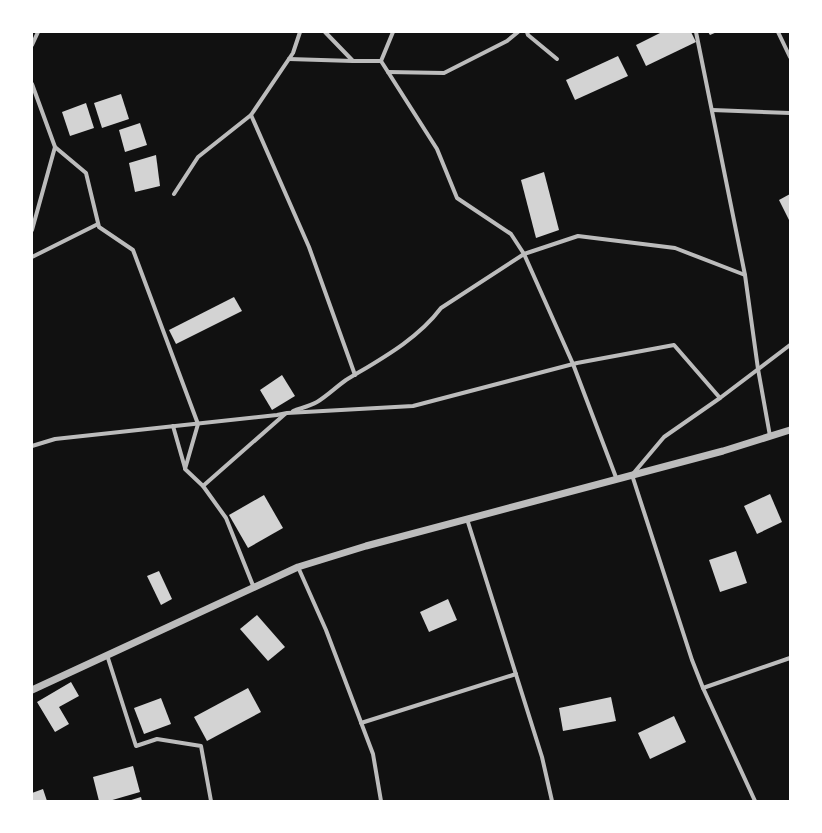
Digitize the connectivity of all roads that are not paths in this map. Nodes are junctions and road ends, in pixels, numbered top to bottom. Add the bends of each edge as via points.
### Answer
1 (38, 32) edge
2 (300, 32) edge
3 (325, 32) edge
4 (393, 32) edge
5 (518, 32) edge
6 (527, 32) edge
7 (696, 32) edge
8 (778, 32) edge
9 (32, 45) edge
10 (790, 57) edge
11 (289, 59) junction
12 (557, 59) dead end
13 (353, 61) junction
14 (381, 62) junction
15 (388, 72) junction
16 (32, 84) edge
17 (712, 110) junction
18 (790, 113) edge
19 (251, 115) junction
20 (55, 147) junction
21 (174, 194) dead end
22 (98, 224) junction
23 (32, 230) edge
24 (524, 254) junction
25 (32, 257) edge
26 (745, 275) junction
27 (790, 346) edge
28 (573, 364) junction
29 (758, 369) junction
30 (355, 375) junction
31 (720, 398) junction
32 (287, 413) junction
33 (198, 424) junction
34 (172, 426) junction
35 (790, 430) edge
36 (770, 436) junction
37 (32, 446) edge
38 (185, 469) junction
39 (632, 475) junction
40 (617, 480) junction
41 (203, 486) junction
42 (467, 519) junction
43 (298, 567) junction
44 (254, 588) junction
45 (107, 655) junction
46 (790, 658) edge
47 (516, 674) junction
48 (703, 688) junction
49 (32, 690) edge
50 (361, 723) junction
51 (211, 801) edge
52 (381, 801) edge
53 (552, 801) edge
54 (755, 801) edge

1 - 9 street
2 - 11 street
3 - 13 street
4 - 14 street
5 - 15 street via 507,41 444,73
6 - 12 street via 528,36
7 - 17 street
8 - 10 street
11 - 13 street
11 - 19 street
13 - 14 street
14 - 15 street
15 - 24 street via 437,149 457,198 511,234
16 - 20 street
17 - 18 street
17 - 26 street
19 - 21 street via 198,157
19 - 30 street via 308,247
20 - 22 street via 86,173
20 - 23 street
22 - 25 street
22 - 33 street via 133,250
24 - 26 street via 578,236 675,248
24 - 28 street
24 - 30 street via 441,308 412,337
26 - 29 street
27 - 29 street
28 - 31 street via 674,344
28 - 32 street via 413,406
28 - 40 street
29 - 31 street
29 - 36 street
30 - 32 street via 316,403
31 - 39 street via 664,437
32 - 33 street
32 - 41 street
33 - 34 street
33 - 38 street
34 - 37 street via 55,439
34 - 38 street
35 - 36 street
36 - 39 street via 723,452
38 - 41 street
39 - 40 street
39 - 48 street
40 - 42 street
41 - 44 street via 226,518
42 - 43 street
42 - 47 street
43 - 44 street
43 - 50 street via 326,630
44 - 45 street
45 - 49 street
45 - 51 street via 136,746 157,739 201,746
46 - 48 street
47 - 50 street
47 - 53 street via 542,757
48 - 54 street
50 - 52 street via 373,754

